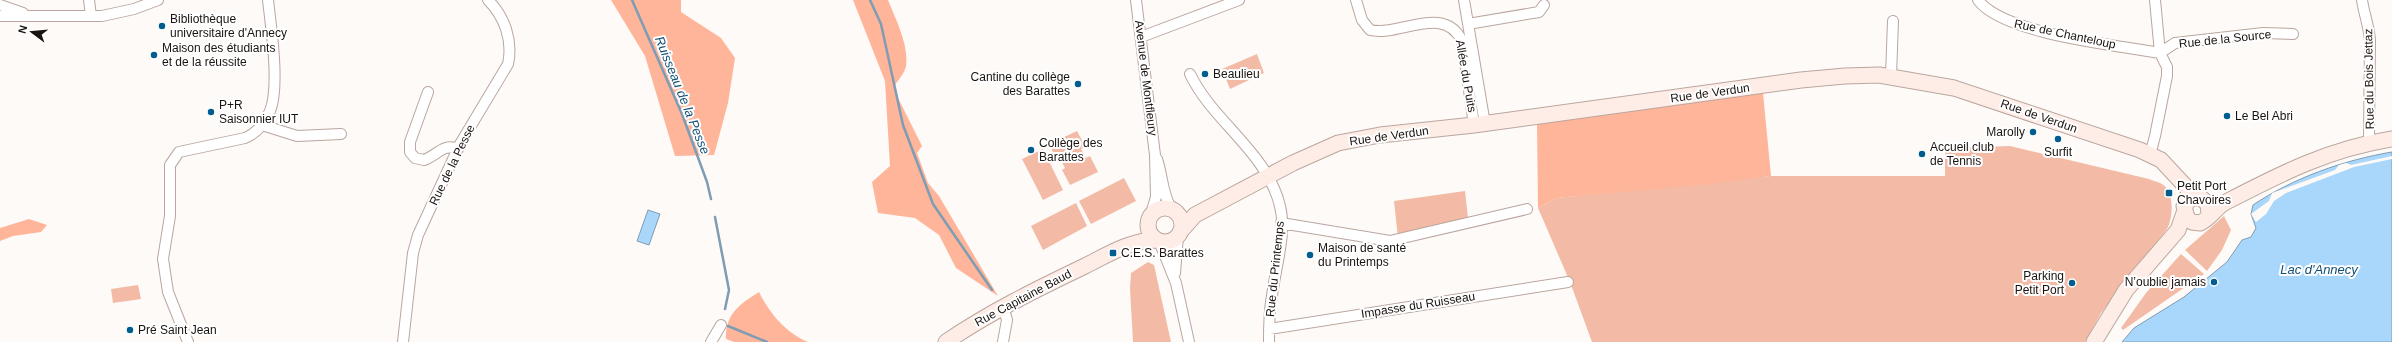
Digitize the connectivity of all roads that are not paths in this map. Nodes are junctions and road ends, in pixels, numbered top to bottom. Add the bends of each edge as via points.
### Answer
1 (89, 0) edge
2 (158, 0) edge
3 (268, 0) edge
4 (488, 0) edge
5 (1136, 0) edge
6 (1239, 0) edge
7 (1356, 0) edge
8 (1464, 0) edge
9 (1978, 0) edge
10 (2155, 0) edge
11 (2362, 0) edge
12 (0, 5) edge
13 (1544, 5) dead end
14 (29, 15) junction
15 (0, 16) edge
16 (91, 16) junction
17 (1893, 21) dead end
18 (1468, 24) junction
19 (2293, 34) dead end
20 (1141, 38) junction
21 (2160, 53) junction
22 (1190, 74) dead end
23 (1891, 76) junction
24 (428, 92) dead end
25 (262, 125) junction
26 (1480, 125) junction
27 (2392, 132) edge
28 (341, 134) dead end
29 (2369, 136) junction
30 (2392, 139) edge
31 (458, 149) junction
32 (2150, 155) junction
33 (1155, 156) junction
34 (1267, 176) junction
35 (2201, 198) junction
36 (1527, 209) dead end
37 (2184, 210) junction
38 (1174, 211) junction
39 (2209, 214) junction
40 (1149, 219) junction
41 (1281, 223) junction
42 (2196, 223) junction
43 (1179, 234) junction
44 (1157, 240) junction
45 (1101, 257) junction
46 (1568, 282) dead end
47 (1176, 283) junction
48 (1003, 306) junction
49 (721, 325) dead end
50 (1269, 329) junction
51 (188, 342) edge
52 (403, 342) edge
53 (711, 342) edge
54 (946, 342) edge
55 (1003, 342) edge
56 (1189, 342) edge
57 (1269, 342) edge
58 (2094, 342) edge
59 (2101, 342) edge

1 - 16 street
2 - 16 street via 134,9
3 - 25 street via 273,98 270,111
4 - 31 street, Rue de la Pesse via 498,11 507,32 509,58 502,76
5 - 20 street, Avenue de Montfleury
6 - 20 street
7 - 26 street, Allée du Puits via 1366,27 1370,30 1383,31 1434,22 1443,24 1458,34 1462,41
8 - 18 street
9 - 21 street, Rue de Chanteloup via 1994,14 2023,27
10 - 21 street
11 - 29 street, Rue du Bois Jettaz via 2370,40
12 - 14 street
13 - 18 street via 1539,12
14 - 15 street
14 - 16 street
17 - 23 street
18 - 26 street
19 - 21 street, Rue de la Source via 2263,33 2175,43
20 - 33 street, Avenue de Montfleury
21 - 32 street via 2167,67 2167,76
22 - 34 street, Rue du Printemps via 1215,113 1244,144
23 - 26 main road, Rue de Verdun via 1845,76 1801,80
23 - 32 main road, Rue de Verdun via 1948,87 1994,100
24 - 31 street via 410,142 410,152 415,158 424,160 443,148
25 - 28 street via 297,136
25 - 51 street via 245,138 179,152 170,165 171,200 163,259 164,275
26 - 34 main road, Rue de Verdun via 1380,135 1338,143
27 - 29 main road
29 - 35 main road via 2318,150 2224,192
30 - 39 main road via 2340,150 2290,169 2220,205
31 - 52 street, Rue de la Pesse via 418,235 413,253
32 - 35 main road, Rue de Verdun via 2161,160 2188,190
32 - 37 main road via 2176,188
33 - 38 street, Avenue de Montfleury via 1161,172 1164,195
33 - 40 street, Avenue de Montfleury via 1156,197
34 - 38 main road, Rue de Verdun via 1254,179 1187,211
34 - 41 street, Rue du Printemps via 1281,207
34 - 43 main road, Rue de Verdun via 1195,215
35 - 37 main road via 2190,199
35 - 39 main road via 2209,206
36 - 41 street via 1390,241
37 - 42 main road via 2189,221
37 - 58 main road via 2178,230 2126,290
38 - 40 main road via 1160,209
38 - 43 main road via 1181,224
39 - 42 main road via 2204,221
40 - 44 main road via 1148,230
40 - 45 main road, Rue Capitaine Baud via 1135,234
41 - 50 street, Rue du Printemps
42 - 59 main road via 2137,287
43 - 44 main road via 1171,241
43 - 47 street via 1174,261
44 - 45 main road, Rue Capitaine Baud via 1142,241
44 - 47 street
45 - 48 main road, Rue Capitaine Baud
46 - 50 street, Impasse du Ruisseau
47 - 56 street
48 - 54 main road, Rue Capitaine Baud
48 - 55 street via 1007,320
49 - 53 street
50 - 57 street, Rue du Printemps

